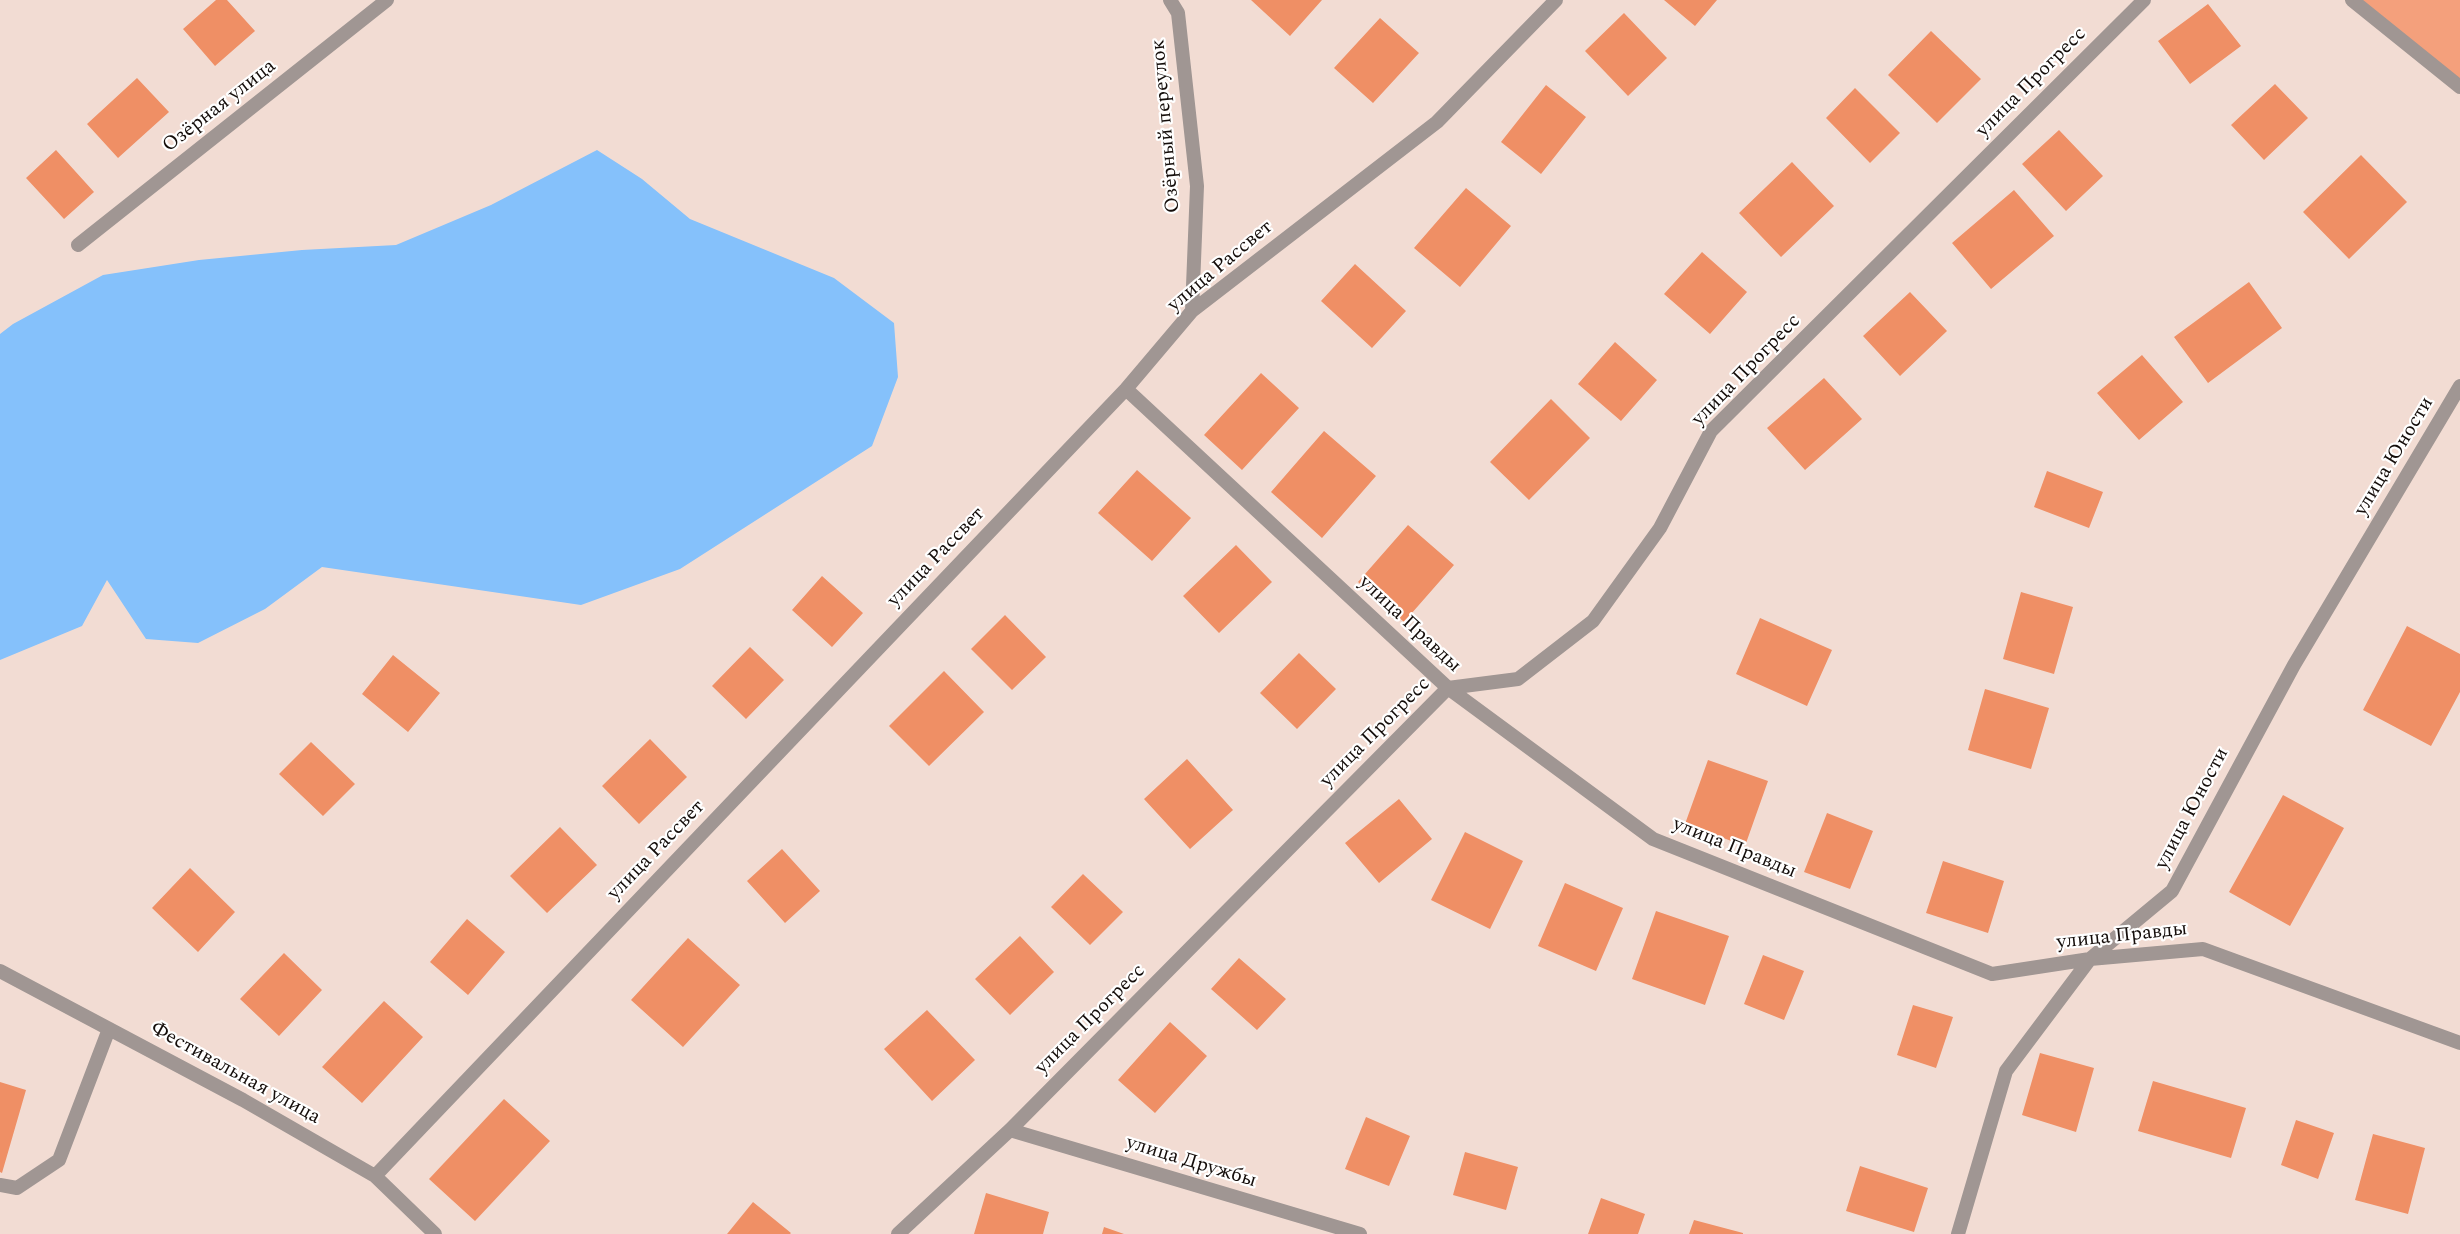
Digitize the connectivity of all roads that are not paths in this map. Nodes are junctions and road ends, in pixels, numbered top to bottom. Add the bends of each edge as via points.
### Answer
1 (387, 0) edge
2 (1170, 0) edge
3 (1556, 0) edge
4 (2144, 0) edge
5 (2352, 0) edge
6 (2460, 88) edge
7 (78, 245) dead end
8 (1192, 311) junction
9 (2460, 386) edge
10 (1126, 389) junction
11 (1448, 688) junction
12 (2090, 959) junction
13 (0, 971) edge
14 (109, 1029) junction
15 (2460, 1043) edge
16 (1010, 1130) junction
17 (375, 1176) junction
18 (0, 1185) edge
19 (435, 1234) edge
20 (898, 1234) edge
21 (1360, 1234) edge
22 (1958, 1234) edge

1 - 7 street, Озёрная улица
2 - 8 street, Озёрный переулок via 1178,13 1196,186
3 - 8 street, улица Рассвет via 1437,122
4 - 11 street, улица Прогресс via 1712,431 1660,528 1593,621 1518,679
5 - 6 street
8 - 10 street, улица Рассвет
9 - 12 street, улица Юности via 2294,665 2172,891
10 - 11 street, улица Правды
10 - 17 street, улица Рассвет
11 - 12 street, улица Правды via 1653,839 1992,974
11 - 16 street, улица Прогресс
12 - 15 street, улица Правды via 2203,949
12 - 22 street, улица Юности via 2006,1071
13 - 14 street, Фестивальная улица
14 - 17 street, Фестивальная улица via 243,1100
14 - 18 street via 59,1160 18,1188
16 - 20 street, улица Прогресс
16 - 21 street, улица Дружбы
17 - 19 street, Фестивальная улица

